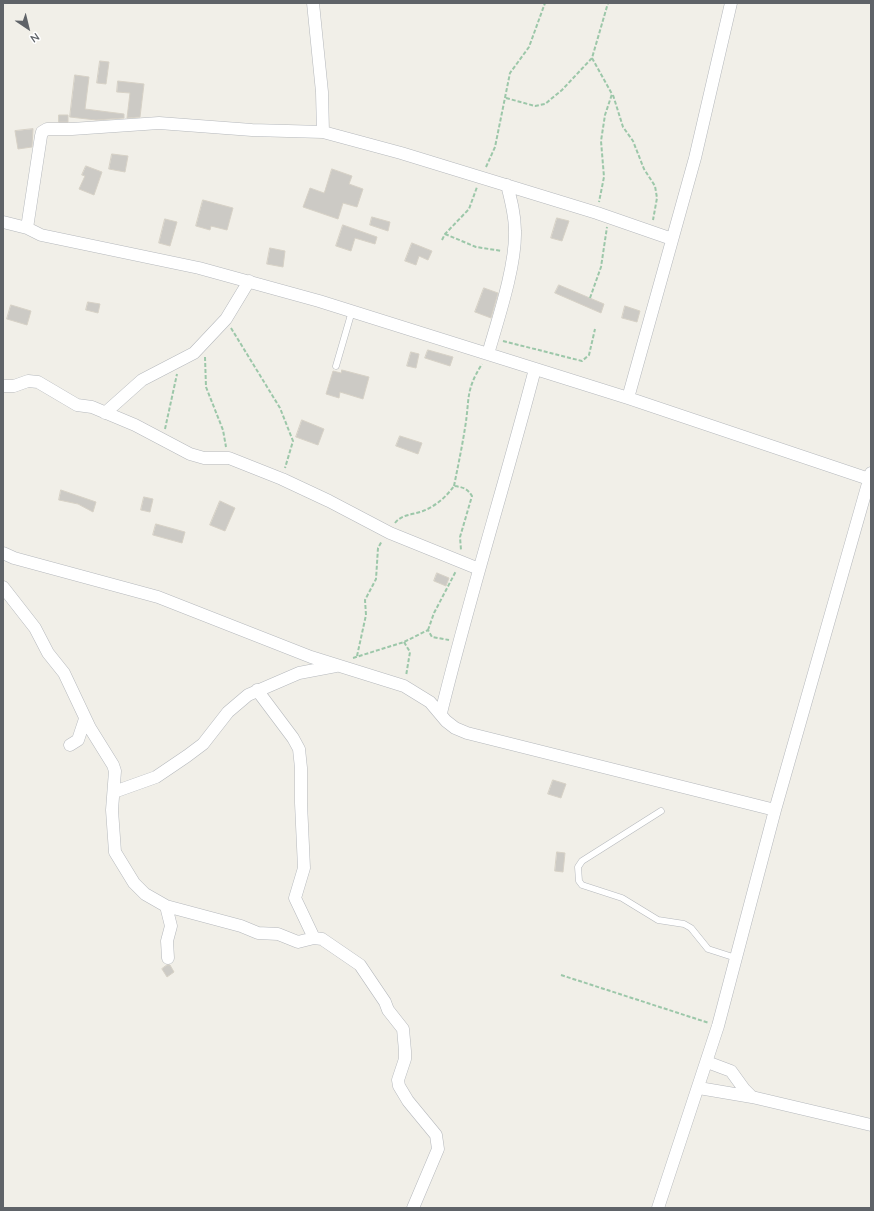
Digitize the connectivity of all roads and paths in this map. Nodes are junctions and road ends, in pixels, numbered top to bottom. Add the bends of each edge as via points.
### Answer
1 (313, 3) edge
2 (545, 3) edge
3 (608, 3) edge
4 (730, 3) edge
5 (592, 58) junction
6 (612, 94) junction
7 (506, 98) junction
8 (323, 132) junction
9 (480, 178) junction
10 (507, 185) junction
11 (597, 213) junction
12 (609, 218) junction
13 (3, 222) edge
14 (28, 228) junction
15 (649, 233) junction
16 (445, 234) junction
17 (672, 239) junction
18 (442, 240) dead end
19 (513, 253) junction
20 (248, 281) junction
21 (590, 298) dead end
22 (352, 311) junction
23 (226, 319) junction
24 (595, 329) dead end
25 (492, 339) junction
26 (206, 341) junction
27 (488, 354) junction
28 (180, 361) junction
29 (336, 366) dead end
30 (535, 369) junction
31 (3, 386) edge
32 (628, 398) junction
33 (106, 413) junction
34 (162, 440) junction
35 (229, 458) junction
36 (870, 476) edge
37 (282, 479) junction
38 (454, 486) junction
39 (468, 490) dead end
40 (390, 533) junction
41 (3, 553) edge
42 (480, 569) junction
43 (3, 587) edge
44 (404, 642) junction
45 (460, 642) junction
46 (357, 656) junction
47 (338, 665) junction
48 (404, 686) junction
49 (257, 690) junction
50 (440, 713) junction
51 (85, 719) junction
52 (70, 745) dead end
53 (114, 792) junction
54 (775, 810) junction
55 (661, 811) dead end
56 (166, 906) junction
57 (314, 938) junction
58 (168, 958) dead end
59 (736, 958) junction
60 (561, 975) dead end
61 (718, 1026) junction
62 (707, 1062) junction
63 (698, 1088) junction
64 (752, 1097) junction
65 (871, 1125) edge
66 (413, 1208) edge
67 (658, 1208) edge

1 - 8 street via 322,92
2 - 7 path via 529,47 510,73
3 - 5 path
4 - 17 street via 695,158
5 - 6 path
5 - 7 path via 545,104 535,106
6 - 11 path via 605,115 601,141 604,177
6 - 15 path via 623,127 633,141 644,169 655,186 657,198
7 - 9 path via 495,147
8 - 9 street via 402,152
8 - 14 street via 159,123 47,129 41,136
9 - 10 street
9 - 16 path via 470,209
10 - 11 street
10 - 19 street via 515,230
11 - 12 street
12 - 15 street
12 - 21 path via 601,267
13 - 14 street
14 - 20 street via 41,235 199,268
15 - 17 street
16 - 18 path
16 - 19 path via 476,248
17 - 32 street
19 - 25 street
20 - 22 street
20 - 23 street
22 - 27 street
22 - 29 lane
23 - 26 street
23 - 37 path via 280,408 293,441
24 - 25 path via 589,355 582,361
25 - 27 street
26 - 28 street via 194,353
26 - 35 path via 206,386 223,430
27 - 30 street
27 - 38 path via 473,378 469,391 466,427
28 - 33 street via 142,380
28 - 34 path
30 - 32 street
30 - 42 street
31 - 33 street via 14,386 28,381 38,382 77,405
32 - 36 street
33 - 34 street via 148,431
34 - 35 street via 204,458
35 - 37 street
36 - 54 street
37 - 40 street
38 - 39 path
38 - 40 path via 448,495 425,510 398,519
40 - 42 street
40 - 46 path via 378,548 376,579 366,600 366,614
41 - 47 street via 158,597 311,657
42 - 45 street
43 - 51 street via 35,628 48,653 64,673
44 - 45 path via 428,630 435,638
44 - 46 path
44 - 48 path via 410,652
45 - 50 street
46 - 47 path
47 - 48 street
47 - 49 street via 299,674
48 - 50 street via 430,702
49 - 53 street via 228,712 203,744 180,761 156,777
49 - 57 street via 294,738 299,749 302,768 300,803 304,868 295,898
50 - 54 street via 446,722 467,733
51 - 52 street via 78,740
51 - 53 street via 113,765
53 - 56 street via 116,857 138,888
54 - 59 street
55 - 59 lane via 582,861 578,867 579,881 582,885 622,898 658,920 684,924 691,928 708,949
56 - 57 street via 258,933 278,934 298,942
56 - 58 street via 171,926 167,941
57 - 66 street via 322,939 360,966 403,1029 405,1055 398,1080 399,1086 436,1135 438,1143
59 - 61 street
60 - 61 path
61 - 62 street
62 - 63 street
62 - 64 street via 731,1071
63 - 64 street
63 - 67 street
64 - 65 street

